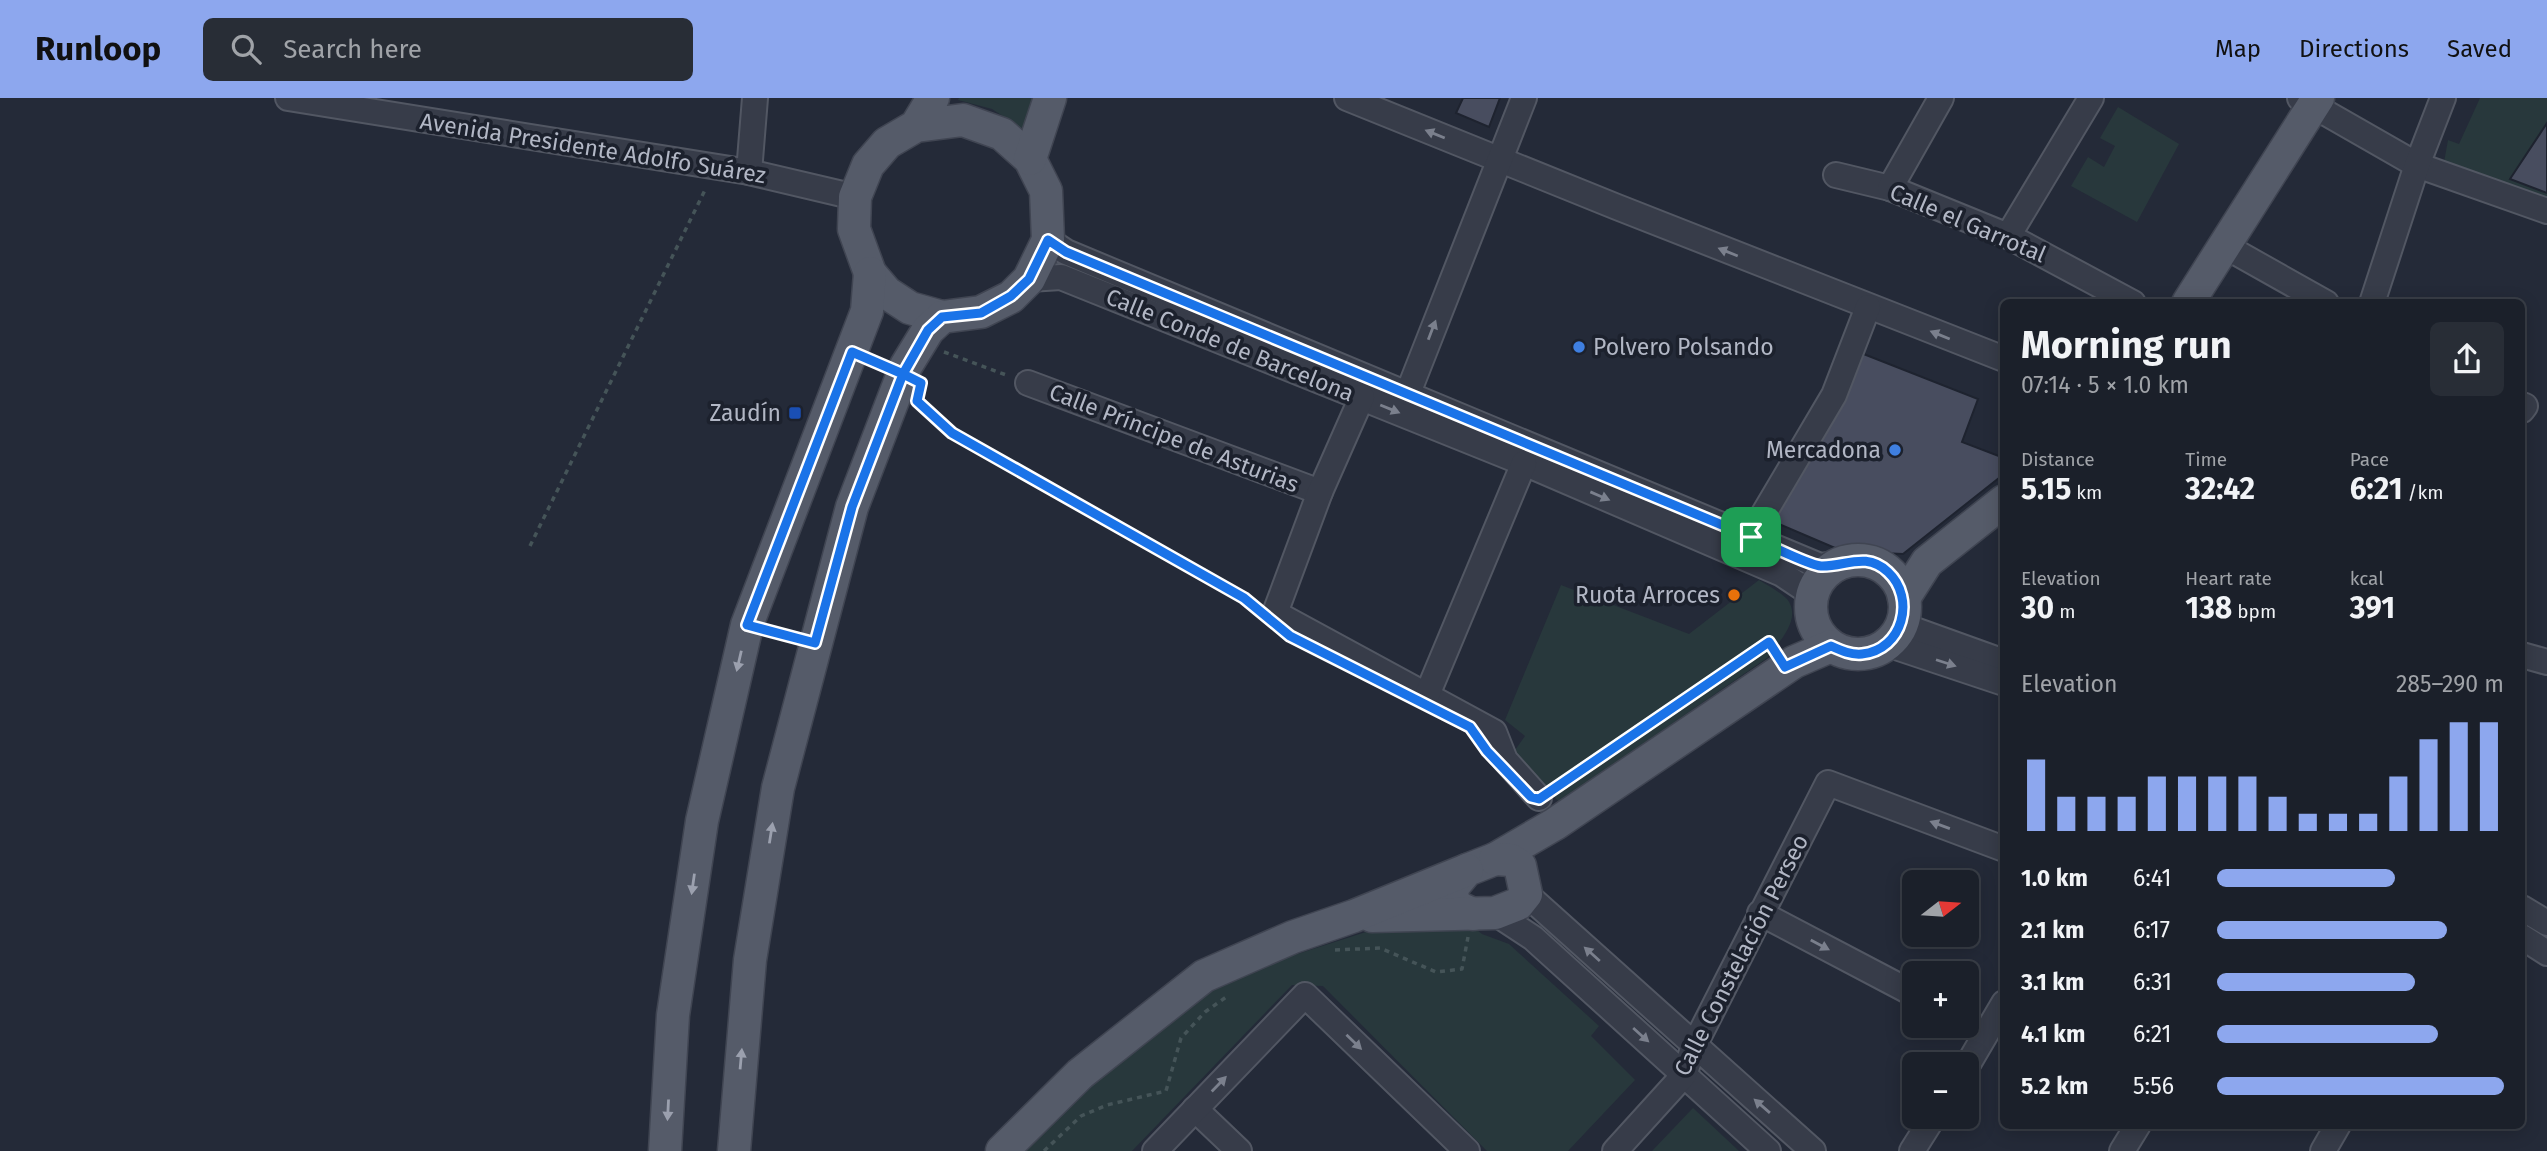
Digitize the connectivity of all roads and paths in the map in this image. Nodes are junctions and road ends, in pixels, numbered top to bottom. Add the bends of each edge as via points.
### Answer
1 (288, 98) edge
2 (755, 98) edge
3 (933, 98) edge
4 (1050, 98) edge
5 (1347, 98) edge
6 (1524, 98) edge
7 (1941, 98) edge
8 (2091, 98) edge
9 (2443, 98) edge
10 (2310, 101) edge
11 (916, 126) junction
12 (1030, 159) junction
13 (1498, 159) junction
14 (2417, 165) junction
15 (716, 167) junction
16 (749, 172) junction
17 (1836, 175) dead end
18 (1890, 188) junction
19 (855, 197) junction
20 (2547, 212) edge
21 (2008, 236) junction
22 (1048, 240) junction
23 (2223, 245) junction
24 (870, 273) junction
25 (1029, 279) junction
26 (2126, 299) edge
27 (2190, 299) edge
28 (2319, 299) edge
29 (2373, 299) edge
30 (1868, 307) junction
31 (942, 317) junction
32 (935, 349) dead end
33 (2000, 357) edge
34 (903, 374) junction
35 (1028, 383) joint
36 (1408, 393) junction
37 (1362, 397) junction
38 (1524, 463) junction
39 (1320, 492) junction
40 (2000, 504) edge
41 (1751, 537) junction
42 (530, 546) dead end
43 (1927, 562) junction
44 (1839, 564) junction
45 (1886, 569) junction
46 (1269, 613) junction
47 (1819, 622) junction
48 (1897, 622) junction
49 (747, 625) junction
50 (815, 643) junction
51 (2525, 656) edge
52 (2000, 661) edge
53 (2547, 662) edge
54 (1789, 665) junction
55 (2000, 681) edge
56 (1427, 695) junction
57 (1547, 811) junction
58 (2000, 848) edge
59 (1481, 865) junction
60 (1525, 889) junction
61 (2525, 910) edge
62 (1484, 913) junction
63 (1760, 913) junction
64 (1354, 916) junction
65 (2547, 923) edge
66 (2525, 939) edge
67 (2547, 953) edge
68 (1902, 988) edge
69 (2000, 1007) edge
70 (1979, 1026) edge
71 (1694, 1046) junction
72 (1684, 1074) junction
73 (1195, 1109) junction
74 (1926, 1129) edge
75 (2136, 1129) edge
76 (2336, 1129) edge
77 (665, 1151) edge
78 (734, 1151) edge
79 (1002, 1151) edge
80 (1155, 1151) edge
81 (1239, 1151) edge
82 (1467, 1151) edge
83 (1615, 1151) edge
84 (1768, 1151) edge
85 (1813, 1151) edge
86 (1912, 1151) edge
87 (2122, 1151) edge
88 (2323, 1151) edge

1 - 15 street, Avenida Presidente Adolfo Suárez
2 - 16 street
3 - 11 main road
4 - 12 main road
13 -> 5 street
6 - 13 street
7 - 18 street
8 - 21 street
9 - 14 street
10 - 14 street
10 - 23 main road
11 - 12 main road via 963,120 1002,134
11 - 19 main road via 887,143 868,165
12 - 22 main road via 1046,191
30 -> 13 street
36 -> 13 street
14 - 20 street
14 - 29 street
15 - 16 street, Avenida Presidente Adolfo Suárez
15 - 42 path
16 - 19 street, Avenida Presidente Adolfo Suárez
17 - 18 street, Calle el Garrotal
18 - 21 street, Calle el Garrotal
19 - 24 main road via 854,229
21 - 26 street, Calle el Garrotal
22 - 25 main road
22 - 36 street, Calle Conde de Barcelona via 1066,252
23 - 27 main road
23 - 28 street
24 - 31 main road via 887,293 910,308
24 - 49 main road via 864,322
25 - 31 main road via 981,313
25 - 37 street, Calle Conde de Barcelona via 1061,277
33 -> 30 street
30 - 41 street via 1834,395
31 - 34 main road via 928,330
32 - 35 path
34 - 46 path via 921,383 917,401 952,433
34 - 50 main road via 852,507
35 - 39 street, Calle Príncipe de Asturias
36 - 41 street, Calle Conde de Barcelona
37 -> 38 street, Calle Conde de Barcelona
37 - 39 street
38 -> 47 street, Calle Conde de Barcelona via 1782,574
38 - 56 street
39 - 46 street
40 - 43 main road
41 - 44 street, Calle Conde de Barcelona via 1819,566
43 - 45 main road
43 - 48 main road
44 - 45 main road via 1865,560
44 - 47 main road via 1821,577
45 - 48 main road via 1897,582
46 - 56 street
47 - 48 main road via 1848,653 1864,654
47 - 54 main road
48 - 52 street
48 -> 55 street
49 - 50 path
49 -> 77 main road via 702,821 673,1015
78 -> 50 main road via 750,960 778,788
51 - 53 street
54 - 57 main road
54 - 57 path via 1769,642
56 - 57 street via 1494,732 1505,760
57 - 59 main road
57 - 60 main road
58 -> 63 street, Calle Constelación Perseo via 1828,783
59 - 60 main road via 1511,860 1520,866
59 - 62 main road via 1451,888 1455,906
59 - 64 main road
60 - 62 main road via 1518,904
71 -> 60 street
61 - 65 street
62 - 64 main road
62 -> 72 street via 1533,938
63 -> 68 street
63 - 71 street, Calle Constelación Perseo
64 - 79 main road via 1204,976 1080,1074
66 - 67 street
69 - 70 street
71 - 72 street, Calle Constelación Perseo
85 -> 71 street
72 - 83 street, Calle Constelación Perseo
72 - 84 street
73 - 80 street
73 - 81 street
73 -> 82 street via 1305,995
74 - 86 street
75 - 87 street
76 - 88 street

